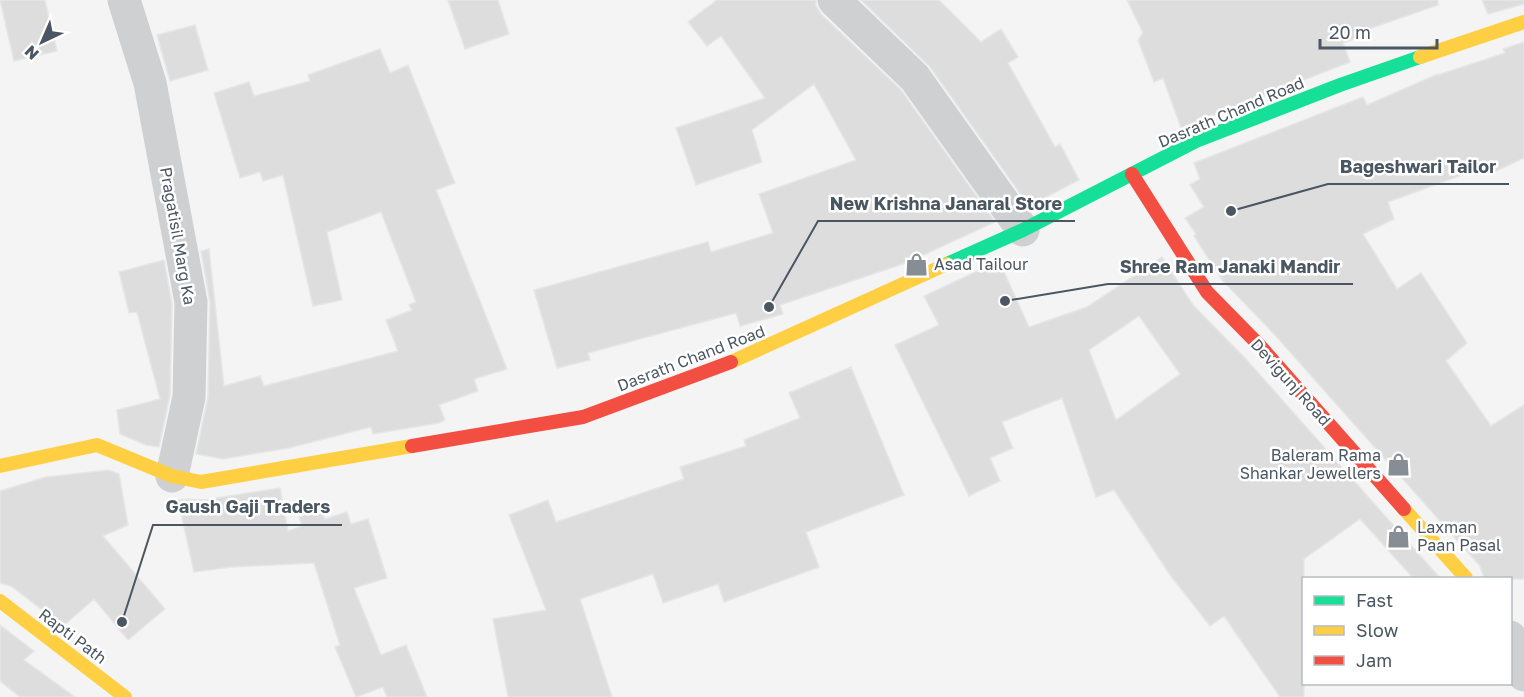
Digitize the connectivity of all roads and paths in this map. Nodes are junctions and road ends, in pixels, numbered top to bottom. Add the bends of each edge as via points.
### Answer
1 (124, 0) edge
2 (834, 0) edge
3 (1524, 22) edge
4 (1132, 174) junction
5 (1023, 230) junction
6 (0, 466) edge
7 (172, 476) junction
8 (1464, 577) edge
9 (0, 601) edge
10 (1512, 642) edge
11 (1524, 675) edge
12 (125, 697) edge

1 - 7 street, Pragatisil Marg Ka via 150,83 191,302 189,397
2 - 5 street via 915,78
3 - 4 street, Dasrath Chand Road via 1340,85 1196,141
4 - 5 street, Dasrath Chand Road
4 - 8 street, Devigunj Road via 1207,292 1260,346
5 - 7 street, Dasrath Chand Road via 746,356 583,417 201,482
6 - 7 street, Dasrath Chand Road via 97,446
9 - 12 street, Rapti Path
10 - 11 street

